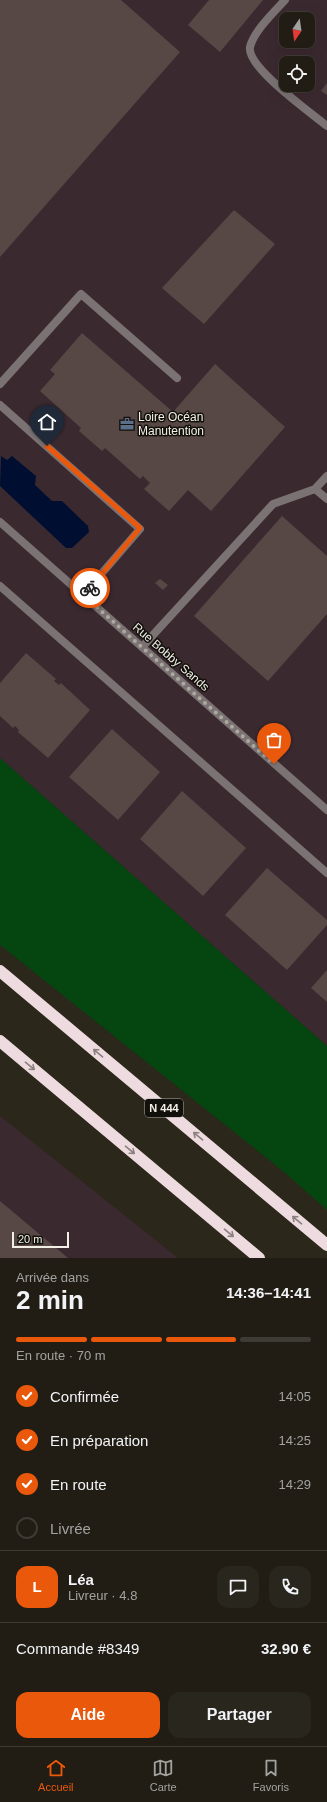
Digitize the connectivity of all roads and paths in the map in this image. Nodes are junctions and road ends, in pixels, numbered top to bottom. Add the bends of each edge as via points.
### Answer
1 (285, 0) edge
2 (327, 126) edge
3 (177, 378) dead end
4 (0, 384) edge
5 (0, 405) edge
6 (327, 476) edge
7 (315, 489) junction
8 (327, 499) edge
9 (0, 522) edge
10 (0, 586) edge
11 (83, 595) junction
12 (142, 647) junction
13 (327, 810) edge
14 (327, 873) edge
15 (0, 971) edge
16 (0, 1041) edge
17 (327, 1245) edge
18 (259, 1258) edge

1 - 2 street via 255,35 250,48 253,61 264,74
3 - 4 street via 81,294
5 - 11 street via 140,528
6 - 7 street
7 - 8 street
7 - 12 street via 272,504
9 - 11 street, Rue Bobby Sands
10 - 14 street
11 - 12 street, Rue Bobby Sands
12 - 13 street, Rue Bobby Sands
17 -> 15 highway, N 444
16 -> 18 highway

